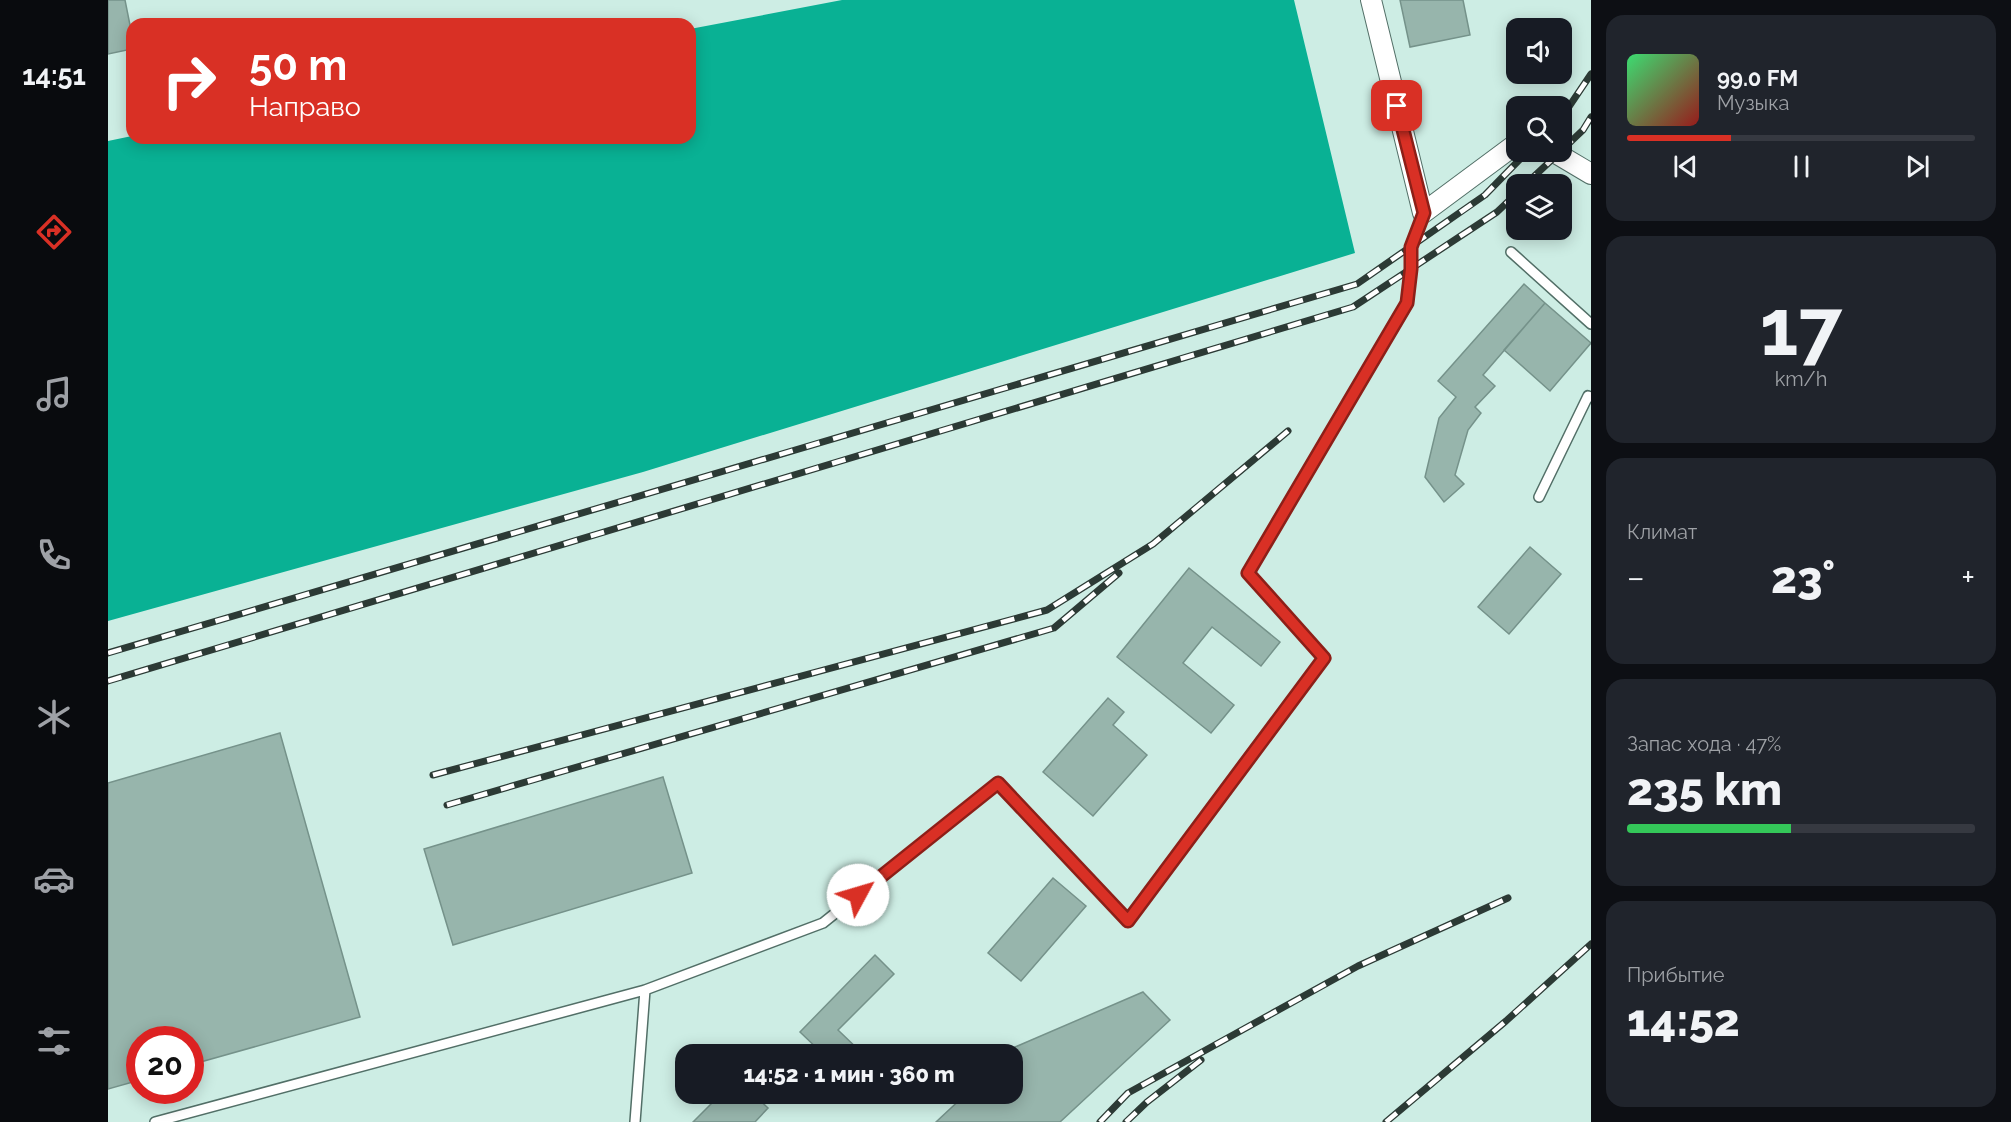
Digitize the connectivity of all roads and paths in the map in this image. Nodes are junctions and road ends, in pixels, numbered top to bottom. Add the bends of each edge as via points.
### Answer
1 (1371, 0) edge
2 (1506, 152) edge
3 (1571, 162) edge
4 (1591, 174) edge
5 (1424, 213) junction
6 (1511, 252) dead end
7 (1591, 324) edge
8 (1591, 397) edge
9 (1539, 497) dead end
10 (645, 990) junction
11 (155, 1122) edge
12 (635, 1122) edge

1 - 5 street
2 - 5 street
3 - 4 street
5 - 10 lane via 1411,247 1407,303 1248,573 1324,658 1128,921 998,783 823,923
6 - 7 lane
8 - 9 lane via 1588,396
10 - 11 lane
10 - 12 lane

